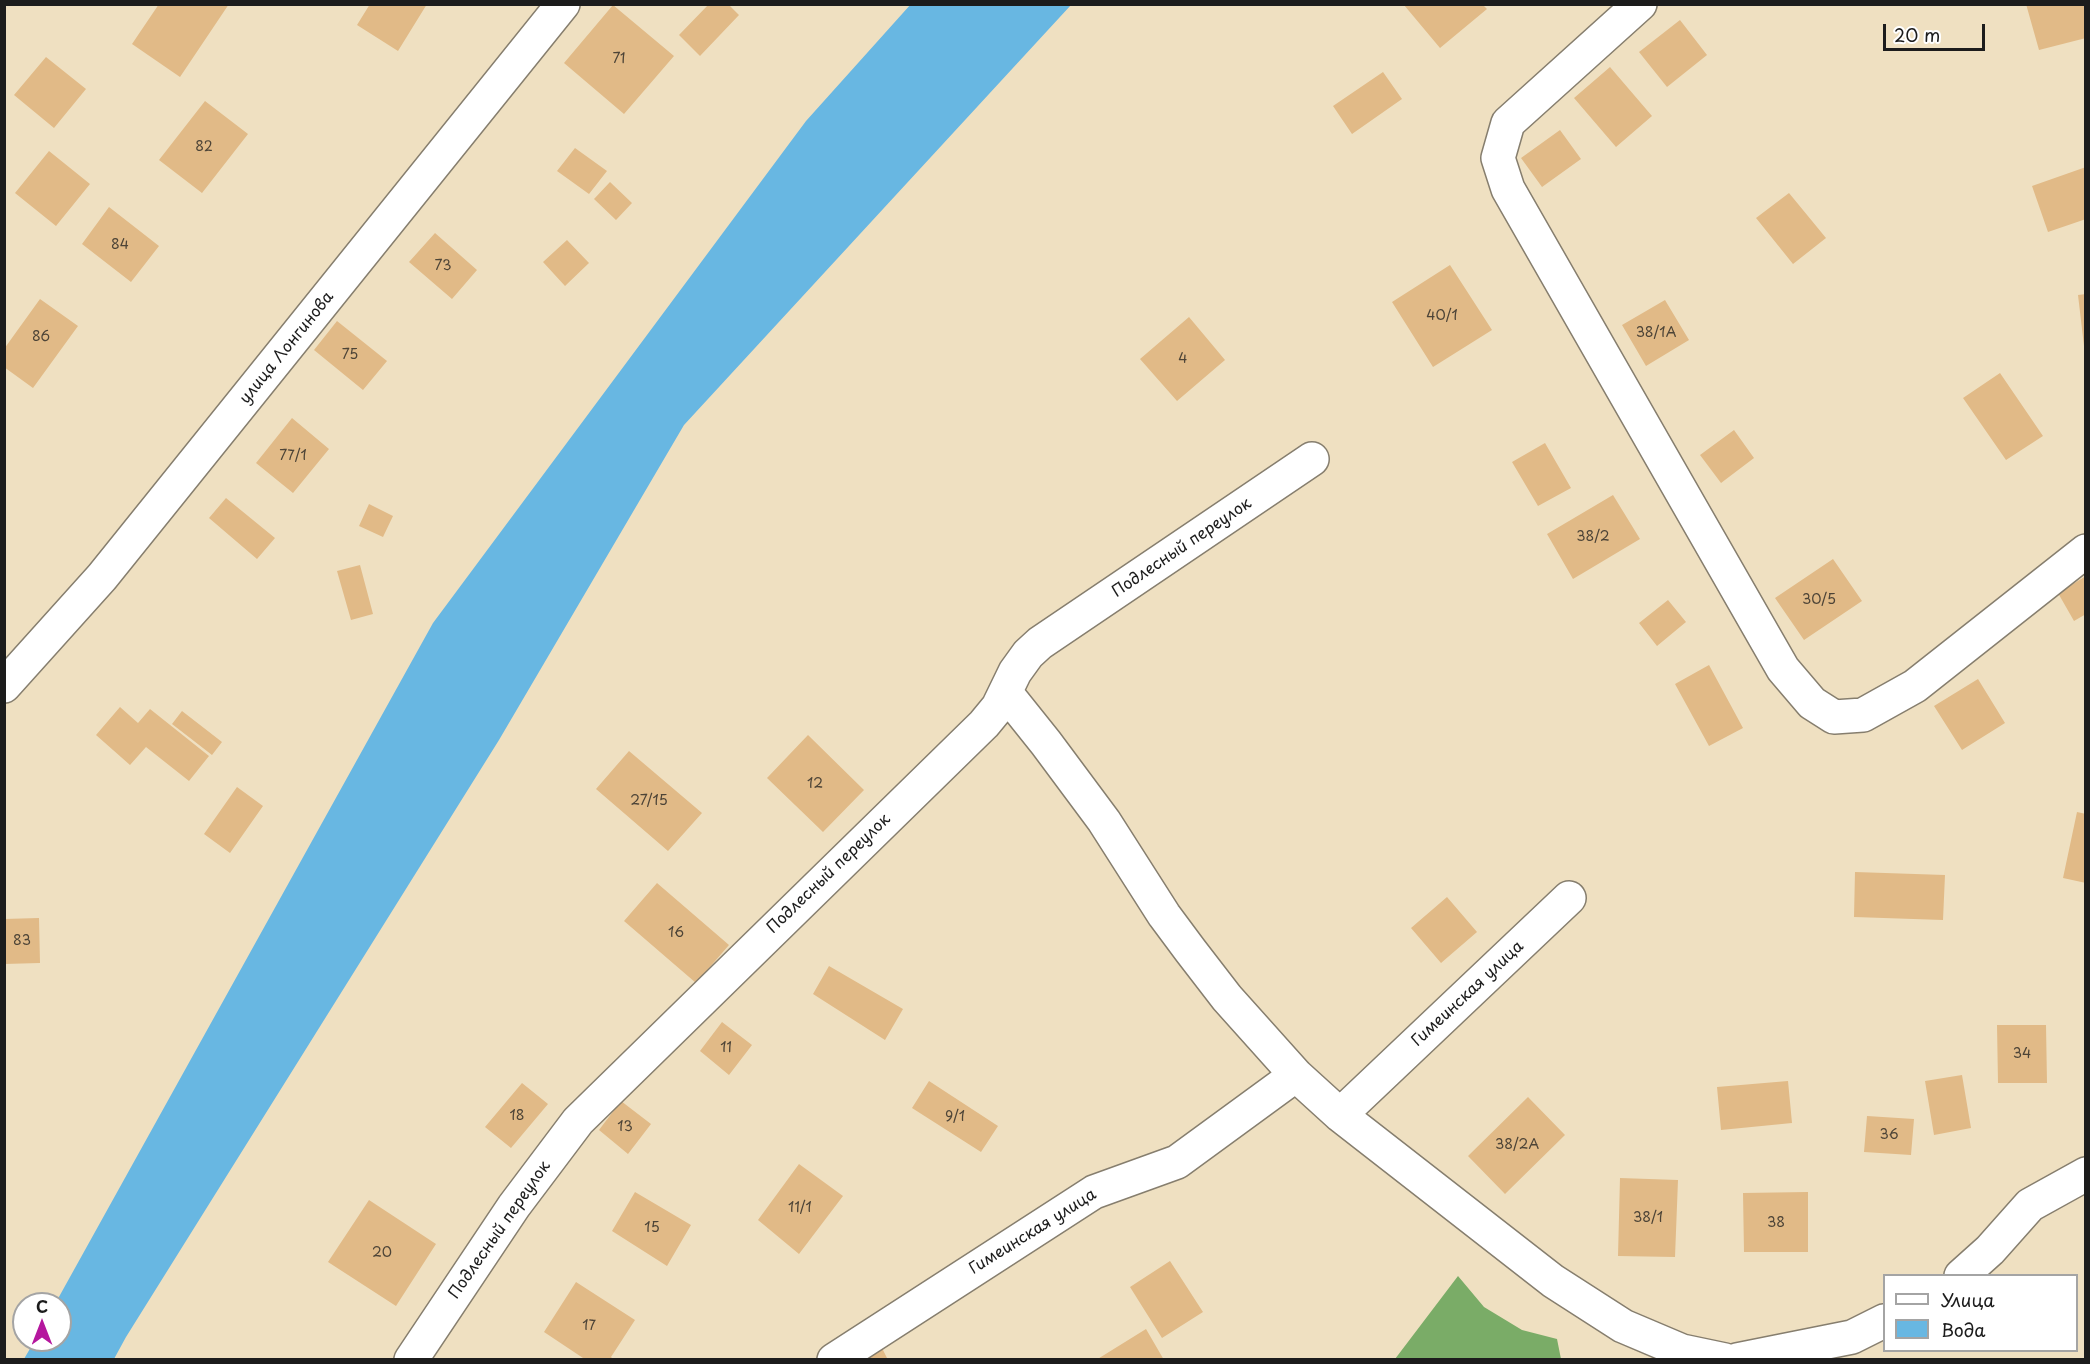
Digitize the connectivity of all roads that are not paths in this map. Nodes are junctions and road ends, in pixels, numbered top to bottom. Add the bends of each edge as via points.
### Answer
1 (563, 4) edge
2 (1640, 4) edge
3 (1312, 459) dead end
4 (2085, 551) edge
5 (4, 686) edge
6 (1006, 693) junction
7 (1569, 898) dead end
8 (1296, 1075) junction
9 (1340, 1115) junction
10 (2085, 1174) edge
11 (1962, 1274) edge
12 (1883, 1322) edge
13 (411, 1359) edge
14 (834, 1359) edge
15 (1725, 1359) edge
16 (1737, 1359) edge

1 - 5 street, улица Лонгинова via 102,577
2 - 4 street via 1508,123 1498,158 1508,189 1783,669 1812,703 1834,717 1863,715 1915,686
3 - 6 street, Подлесный переулок via 1040,643 1021,664
6 - 8 street via 1104,821 1190,950
6 - 13 street, Подлесный переулок via 984,724 578,1121 514,1206
7 - 9 street, Гимеинская улица
8 - 9 street
8 - 14 street, Гимеинская улица via 1177,1162 1094,1192
9 - 15 street via 1553,1281 1623,1326 1682,1350
10 - 11 street via 2030,1205 1990,1250
12 - 16 street via 1852,1337

